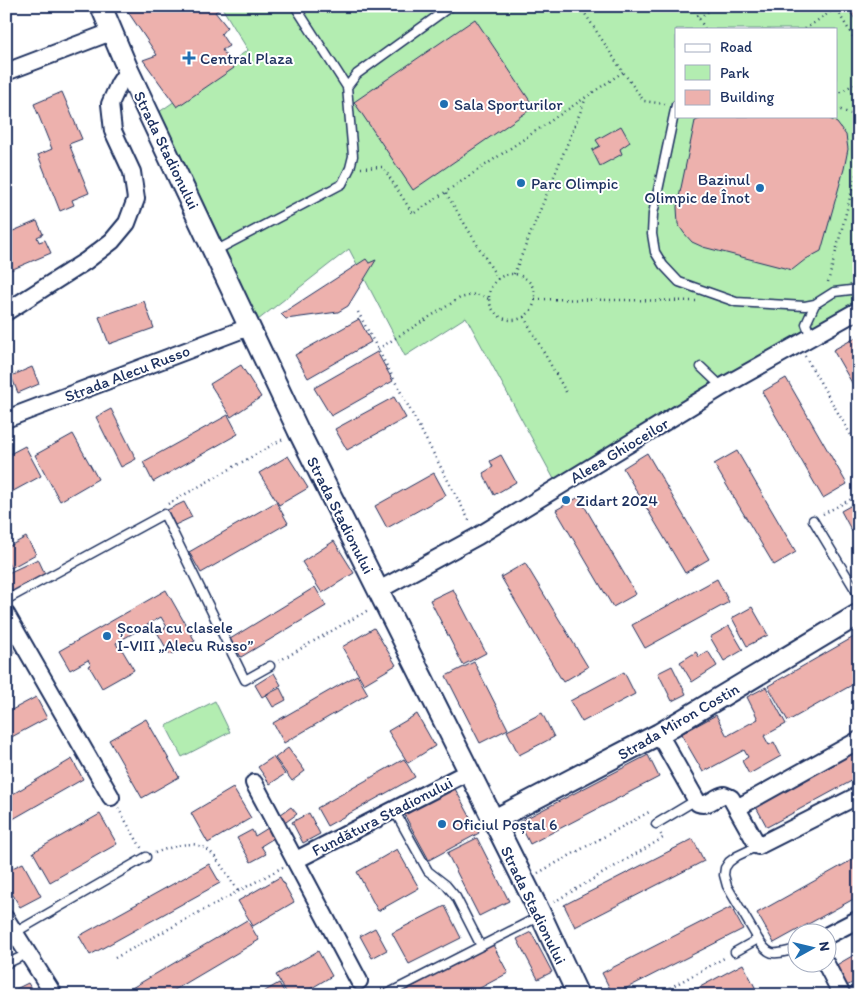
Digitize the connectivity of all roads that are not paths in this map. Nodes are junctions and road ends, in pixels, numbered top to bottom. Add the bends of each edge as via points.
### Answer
1 (101, 6) edge
2 (295, 6) edge
3 (451, 6) edge
4 (111, 32) junction
5 (128, 70) junction
6 (6, 72) edge
7 (347, 87) junction
8 (672, 104) edge
9 (215, 251) junction
10 (859, 289) edge
11 (815, 304) junction
12 (859, 310) edge
13 (6, 312) edge
14 (249, 327) junction
15 (804, 341) junction
16 (701, 367) dead end
17 (722, 387) junction
18 (6, 419) edge
19 (813, 520) road end
20 (382, 595) junction
21 (859, 596) edge
22 (6, 600) edge
23 (6, 614) edge
24 (859, 614) edge
25 (270, 666) road end
26 (659, 734) junction
27 (859, 740) edge
28 (468, 772) junction
29 (254, 783) dead end
30 (859, 795) edge
31 (111, 797) road end
32 (696, 800) junction
33 (737, 808) junction
34 (394, 810) junction
35 (492, 821) junction
36 (656, 824) road end
37 (758, 846) junction
38 (146, 857) road end
39 (296, 860) junction
40 (540, 913) junction
41 (859, 920) edge
42 (11, 926) edge
43 (838, 930) edge
44 (758, 939) junction
45 (481, 946) junction
46 (788, 951) edge
47 (735, 952) road end
48 (30, 953) junction
49 (6, 964) edge
50 (831, 974) edge
51 (359, 981) dead end
52 (574, 991) edge
53 (840, 994) edge
54 (54, 995) edge
55 (385, 995) edge

1 - 4 street, Strada Stadionului
2 - 7 lane
3 - 7 lane via 357,74
4 - 5 street, Strada Stadionului
4 - 6 street
5 - 9 street, Strada Stadionului
5 - 13 street via 110,104 113,131 132,172 136,199 127,222 112,242 86,262
7 - 9 lane via 353,156 342,184
8 - 11 lane via 653,214 655,252 663,265 679,282 736,302
9 - 14 street, Strada Stadionului
10 - 11 lane via 834,292
11 - 15 lane via 806,324
12 - 15 street, Aleea Ghioceilor
14 - 18 street, Strada Alecu Russo
14 - 20 street, Strada Stadionului
15 - 17 street, Aleea Ghioceilor
16 - 17 lane
17 - 20 street, Aleea Ghioceilor
19 - 21 lane
20 - 28 street, Strada Stadionului
22 - 25 lane via 164,514 245,680
23 - 31 street
24 - 26 street, Strada Miron Costin
26 - 32 street
26 - 35 street, Strada Miron Costin
27 - 33 street
28 - 34 street, Fundătura Stadionului
28 - 35 street, Strada Stadionului
29 - 39 street, Fundătura Stadionului
30 - 37 street
32 - 33 street via 704,805 727,795
32 - 36 lane
33 - 37 street
34 - 39 street, Fundătura Stadionului
34 - 45 lane via 428,871 456,897
35 - 40 street, Strada Stadionului
37 - 44 lane via 728,862 724,876
38 - 42 lane
39 - 51 street, Fundătura Stadionului
40 - 45 lane
40 - 52 street, Strada Stadionului
41 - 43 street
42 - 48 street
44 - 46 lane via 770,953
44 - 47 lane
45 - 55 lane
48 - 49 lane
48 - 54 street
50 - 53 street

